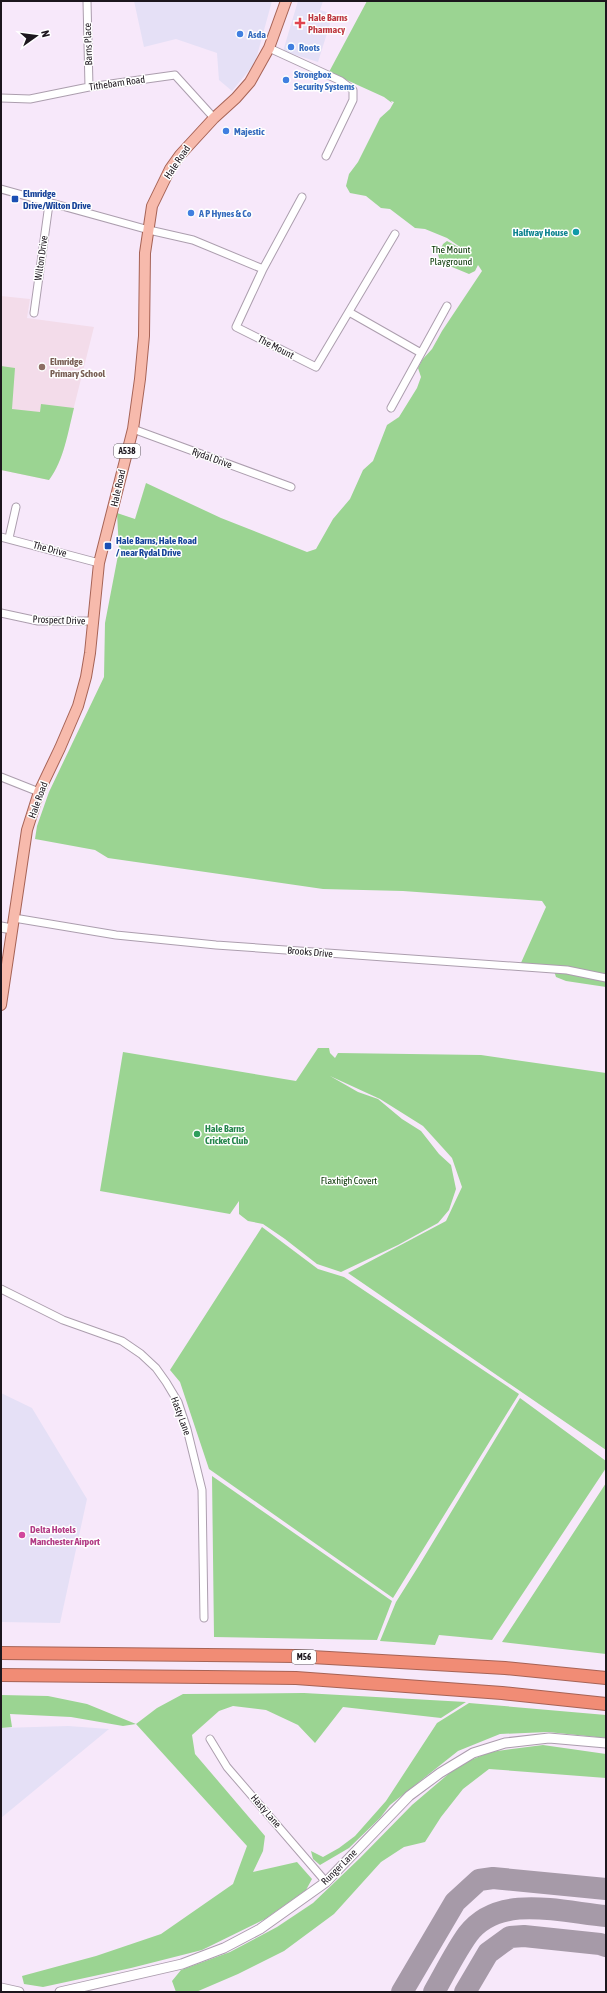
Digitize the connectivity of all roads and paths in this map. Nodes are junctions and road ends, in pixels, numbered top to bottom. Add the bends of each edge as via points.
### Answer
1 (87, 1) edge
2 (286, 1) edge
3 (269, 48) junction
4 (89, 87) junction
5 (1, 98) edge
6 (214, 118) junction
7 (326, 156) dead end
8 (1, 189) edge
9 (302, 197) dead end
10 (49, 204) junction
11 (149, 230) junction
12 (395, 234) dead end
13 (263, 268) junction
14 (447, 306) dead end
15 (349, 312) junction
16 (34, 313) dead end
17 (421, 353) junction
18 (391, 408) dead end
19 (133, 429) junction
20 (292, 487) dead end
21 (16, 507) dead end
22 (1, 537) edge
23 (9, 538) junction
24 (99, 563) junction
25 (1, 614) edge
26 (93, 621) junction
27 (1, 777) edge
28 (39, 792) junction
29 (14, 918) junction
30 (1, 927) edge
31 (12, 929) junction
32 (606, 978) edge
33 (1, 1005) edge
34 (1, 1289) edge
35 (204, 1618) dead end
36 (1, 1653) edge
37 (1, 1675) edge
38 (606, 1678) edge
39 (606, 1704) edge
40 (210, 1739) dead end
41 (606, 1743) edge
42 (326, 1882) junction
43 (1, 1988) edge
44 (19, 1992) edge
45 (60, 1992) edge

1 - 4 street, Barns Place
2 - 3 main road, Hale Road / A538
3 - 6 main road, Hale Road / A538 via 250,82
3 - 7 street via 341,81 353,90 353,100
4 - 5 street, Tithebarn Road via 30,99
4 - 6 street, Tithebarn Road via 175,75
6 - 11 main road, Hale Road / A538 via 170,169 152,206
8 - 10 street
9 - 13 street, The Mount
10 - 11 street
10 - 16 street, Wilton Drive
11 - 13 street via 193,240
11 - 19 main road, Hale Road / A538 via 145,253 144,336
12 - 15 street, The Mount
13 - 15 street, The Mount via 236,327 316,367
14 - 17 street
15 - 17 street
17 - 18 street
19 - 20 street, Rydal Drive
19 - 24 main road, Hale Road / A538
21 - 23 street
22 - 23 street, The Drive
23 - 24 street, The Drive
24 - 26 main road, Hale Road / A538
25 - 26 street, Prospect Drive via 38,621
26 - 28 main road, Hale Road / A538 via 90,653 78,706
27 - 28 street
28 - 29 main road, Hale Road / A538 via 27,830
29 - 31 main road, Hale Road / A538
29 - 32 street, Brooks Drive via 116,935 216,945 567,970
30 - 31 street
31 - 33 main road, Hale Road / A538
34 - 35 street, Hasty Lane via 63,1320 122,1341 141,1354 166,1382 180,1409 202,1490
36 - 38 highway, M56 via 294,1656 505,1668
37 - 39 highway, M56 via 296,1678 502,1693
40 - 42 street, Hasty Lane via 227,1767
41 - 42 street, Runger Lane via 549,1738 505,1743 473,1753 440,1772 408,1796
42 - 45 street, Runger Lane via 260,1929 224,1948 182,1964
43 - 44 street

